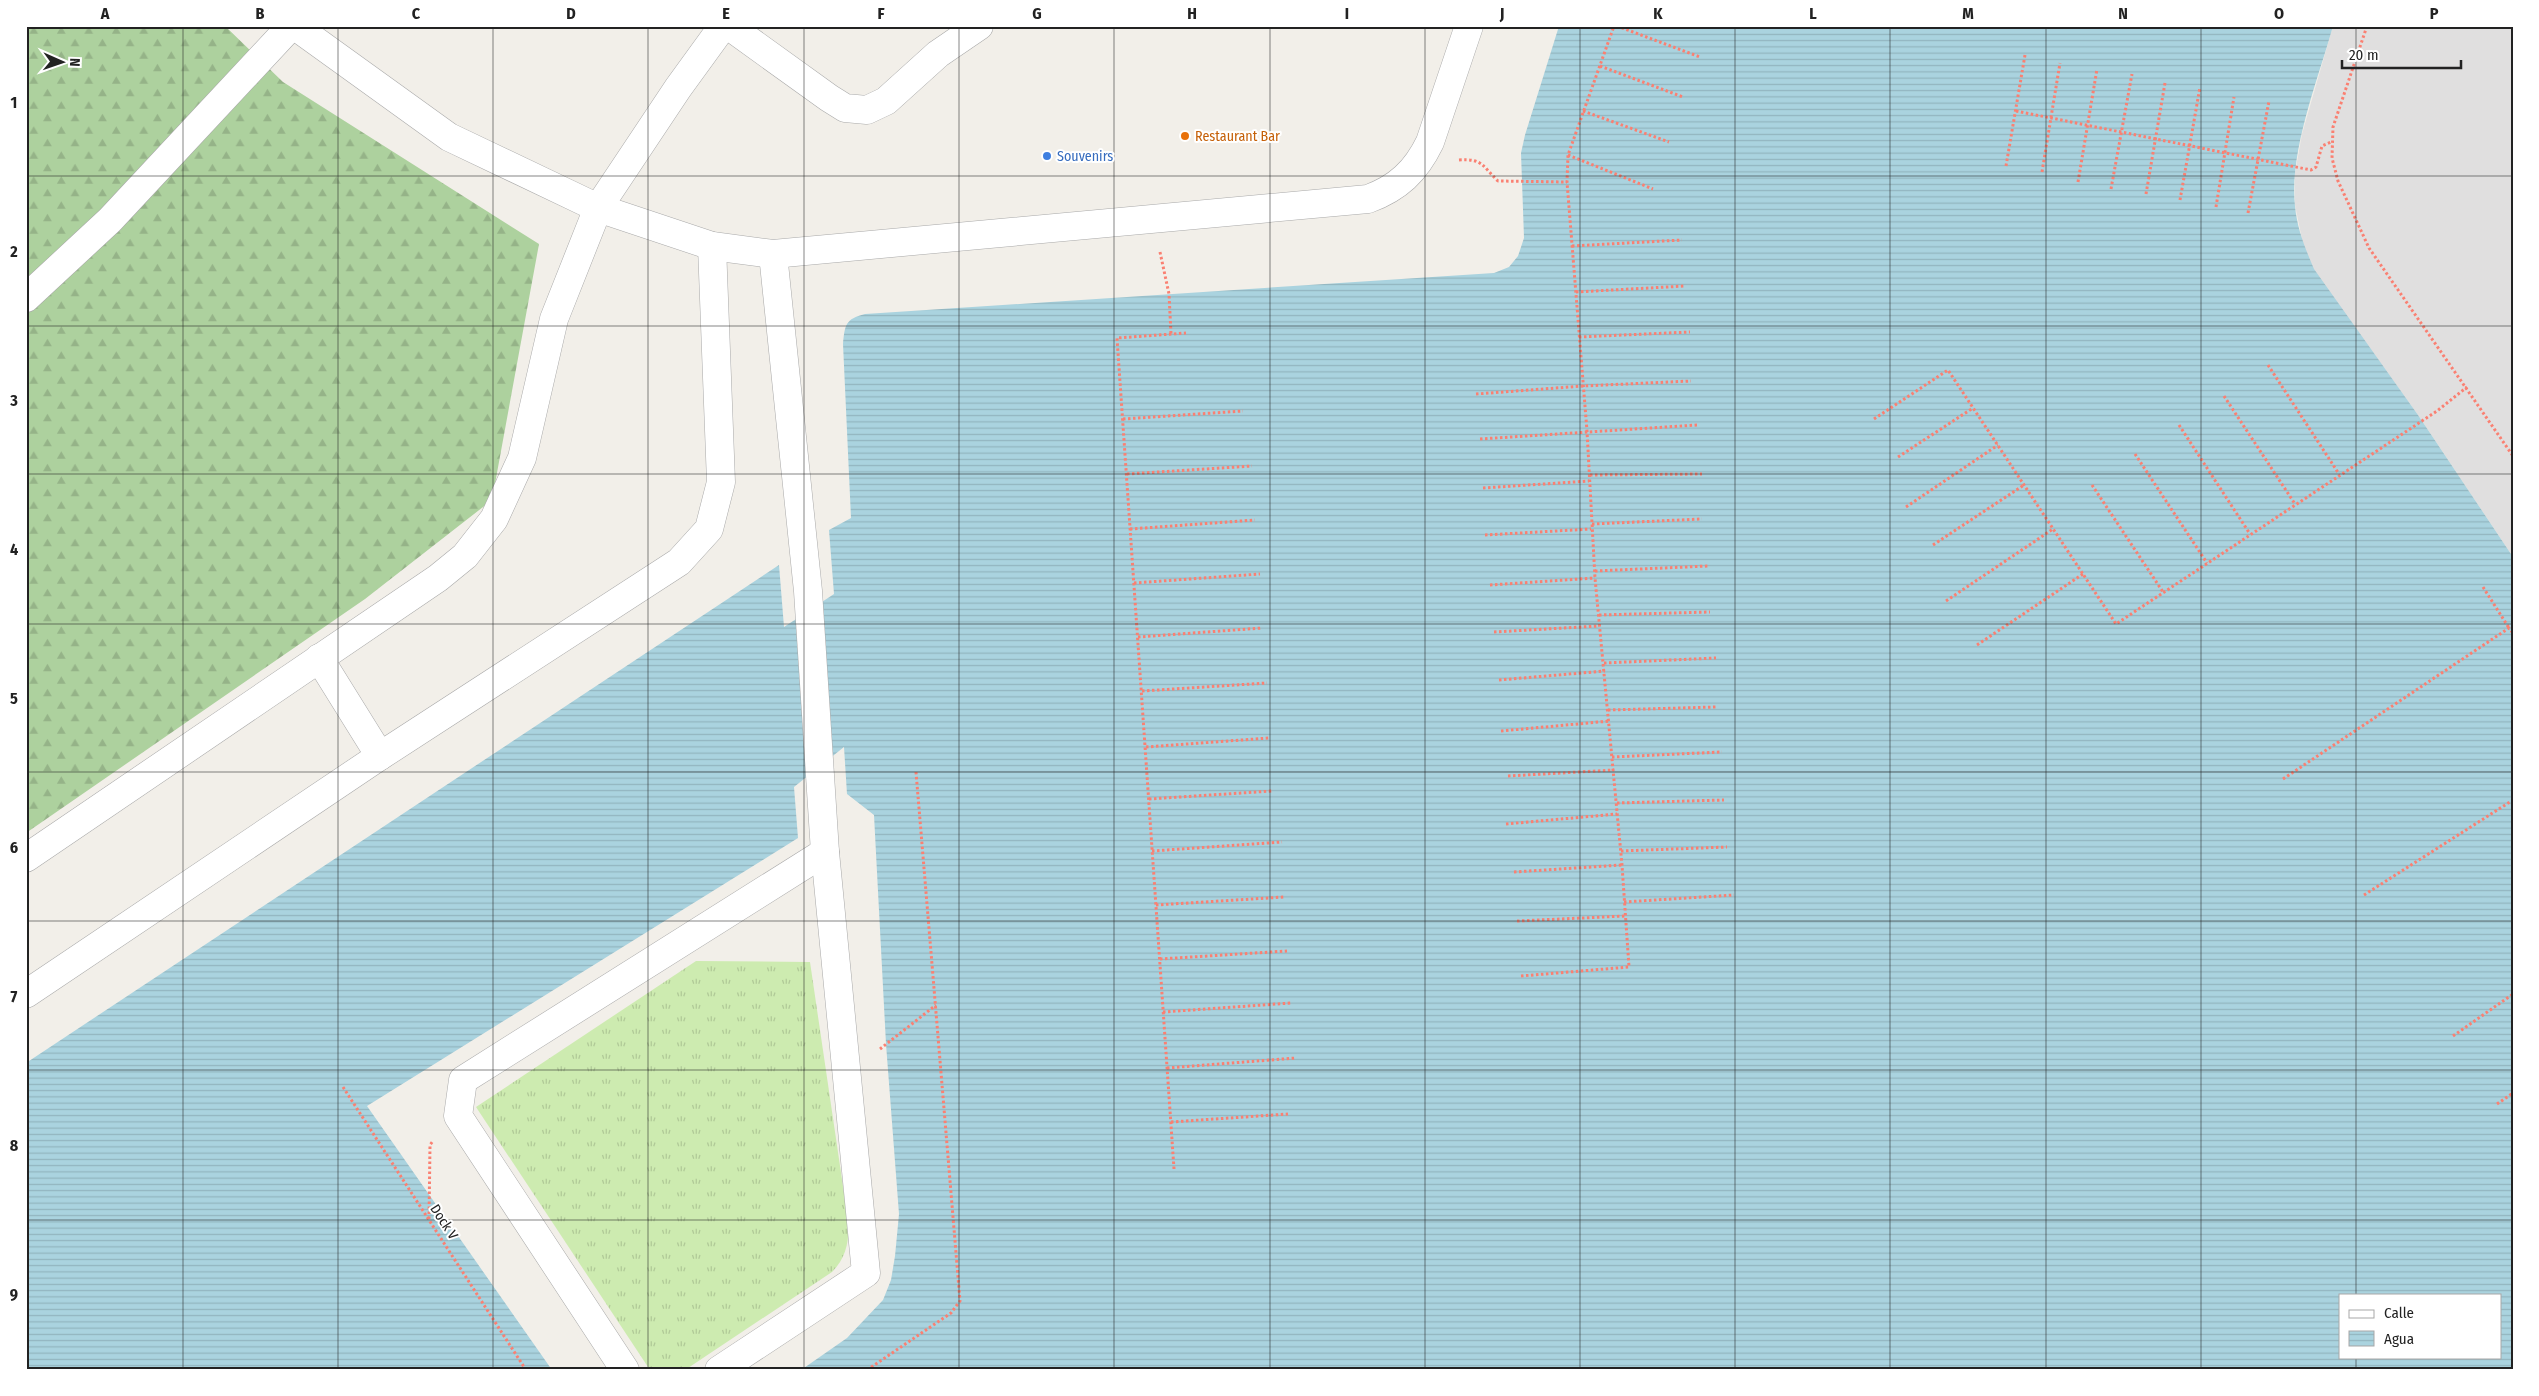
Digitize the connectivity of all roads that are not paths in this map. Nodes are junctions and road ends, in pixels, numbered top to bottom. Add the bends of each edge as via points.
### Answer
1 (291, 26) edge
2 (295, 26) edge
3 (723, 26) edge
4 (729, 26) edge
5 (979, 26) edge
6 (1469, 26) edge
7 (598, 208) junction
8 (712, 246) junction
9 (773, 254) junction
10 (26, 298) edge
11 (319, 658) junction
12 (380, 756) junction
13 (825, 852) junction
14 (26, 858) edge
15 (26, 994) edge
16 (626, 1370) edge
17 (719, 1370) edge

1 - 10 street via 110,220
2 - 7 street via 449,137
3 - 7 street
4 - 5 street via 845,108 867,110 886,101 938,54
6 - 9 street via 1423,156 1390,190 1368,199
7 - 8 street
7 - 11 street via 554,319 522,458 494,519 465,556 445,572
8 - 9 street
8 - 12 street via 721,482 709,529 679,562
9 - 13 street via 809,611
11 - 12 street
11 - 14 street
12 - 15 street
13 - 16 street via 463,1080 458,1116
13 - 17 street via 866,1273

